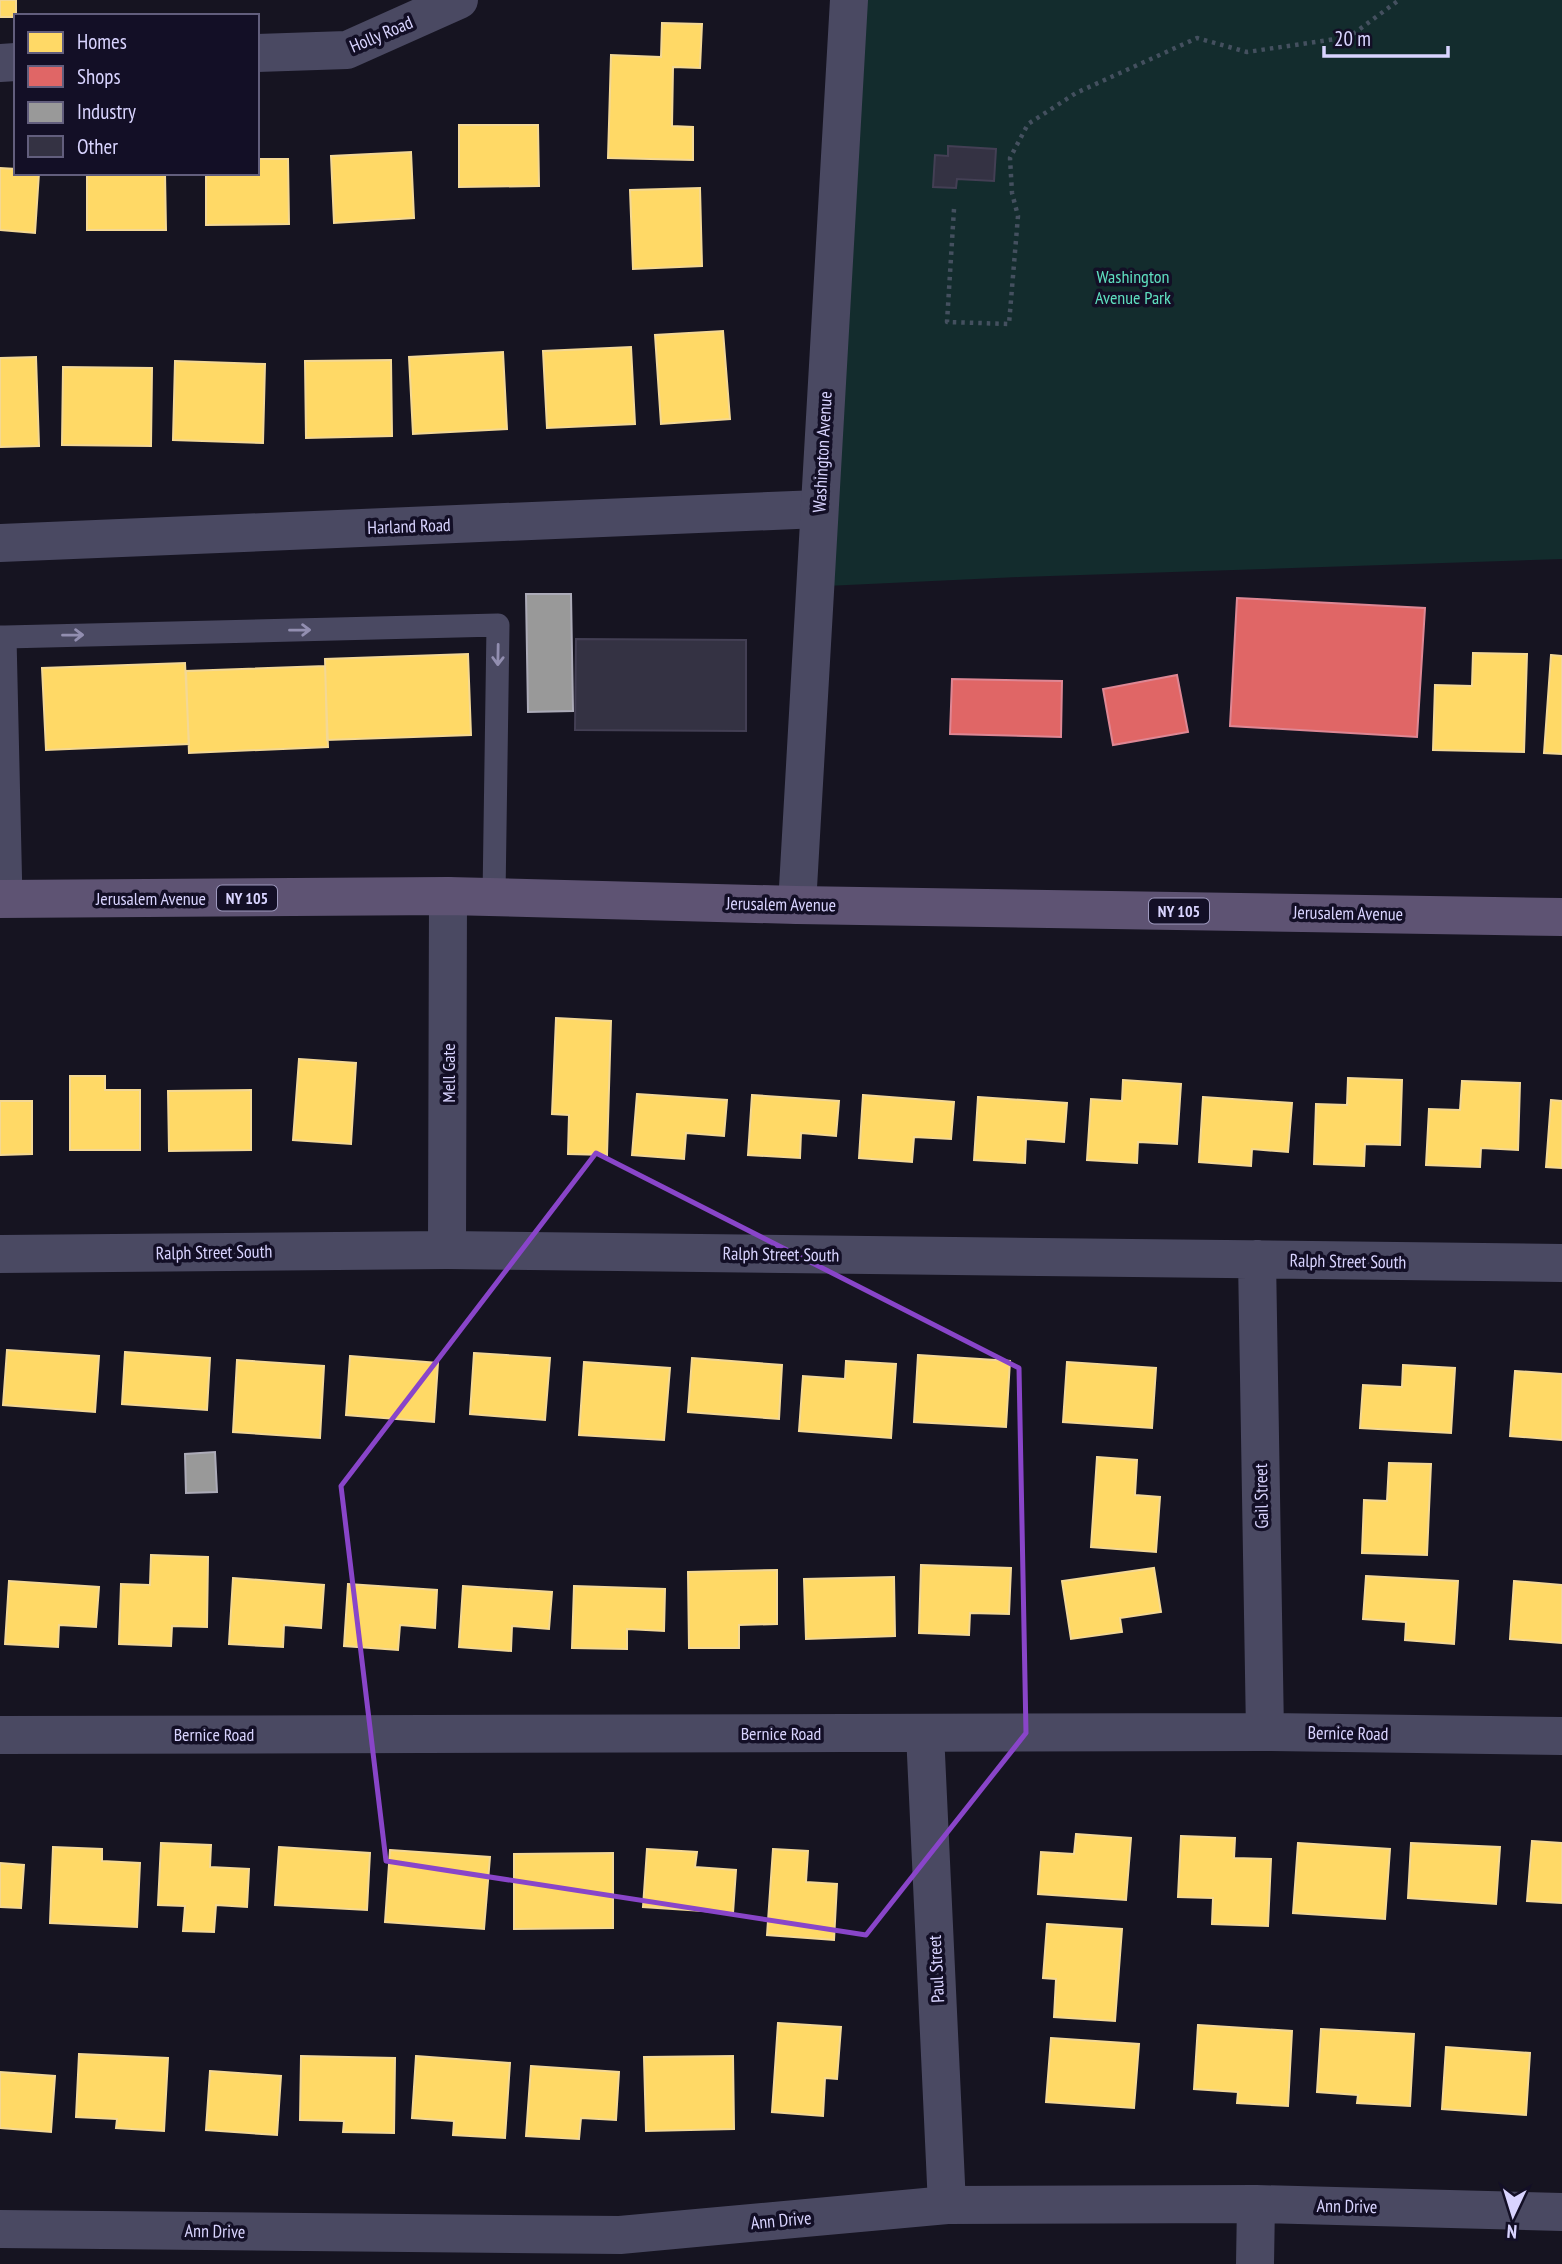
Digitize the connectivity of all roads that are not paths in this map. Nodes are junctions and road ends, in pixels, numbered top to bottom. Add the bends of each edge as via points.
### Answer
1 (459, 0) edge
2 (849, 0) edge
3 (259, 53) edge
4 (819, 509) junction
5 (0, 543) edge
6 (2, 637) edge
7 (448, 896) junction
8 (494, 897) junction
9 (5, 899) edge
10 (797, 905) junction
11 (1562, 917) edge
12 (447, 1250) junction
13 (0, 1255) edge
14 (1256, 1259) junction
15 (1562, 1264) edge
16 (1265, 1732) junction
17 (925, 1733) junction
18 (0, 1735) edge
19 (1562, 1736) edge
20 (1256, 2204) junction
21 (947, 2205) junction
22 (1562, 2211) edge
23 (0, 2229) edge
24 (1255, 2264) edge

1 - 3 street, Holly Road via 347,50
2 - 4 street, Washington Avenue
4 - 5 street, Harland Road
4 - 10 street, Washington Avenue
6 -> 8 lane via 498,625
6 - 9 lane
7 - 8 main road, Jerusalem Avenue / NY 105
7 - 9 main road, Jerusalem Avenue / NY 105
7 - 12 street, Mell Gate
8 - 10 main road, Jerusalem Avenue / NY 105
10 - 11 main road, Jerusalem Avenue / NY 105
12 - 13 street, Ralph Street South
12 - 14 street, Ralph Street South
14 - 15 street, Ralph Street South
14 - 16 street, Gail Street
16 - 17 street, Bernice Road
16 - 19 street, Bernice Road
17 - 18 street, Bernice Road
17 - 21 street, Paul Street
20 - 21 street, Ann Drive
20 - 22 street, Ann Drive
20 - 24 street
21 - 23 street, Ann Drive via 620,2235

